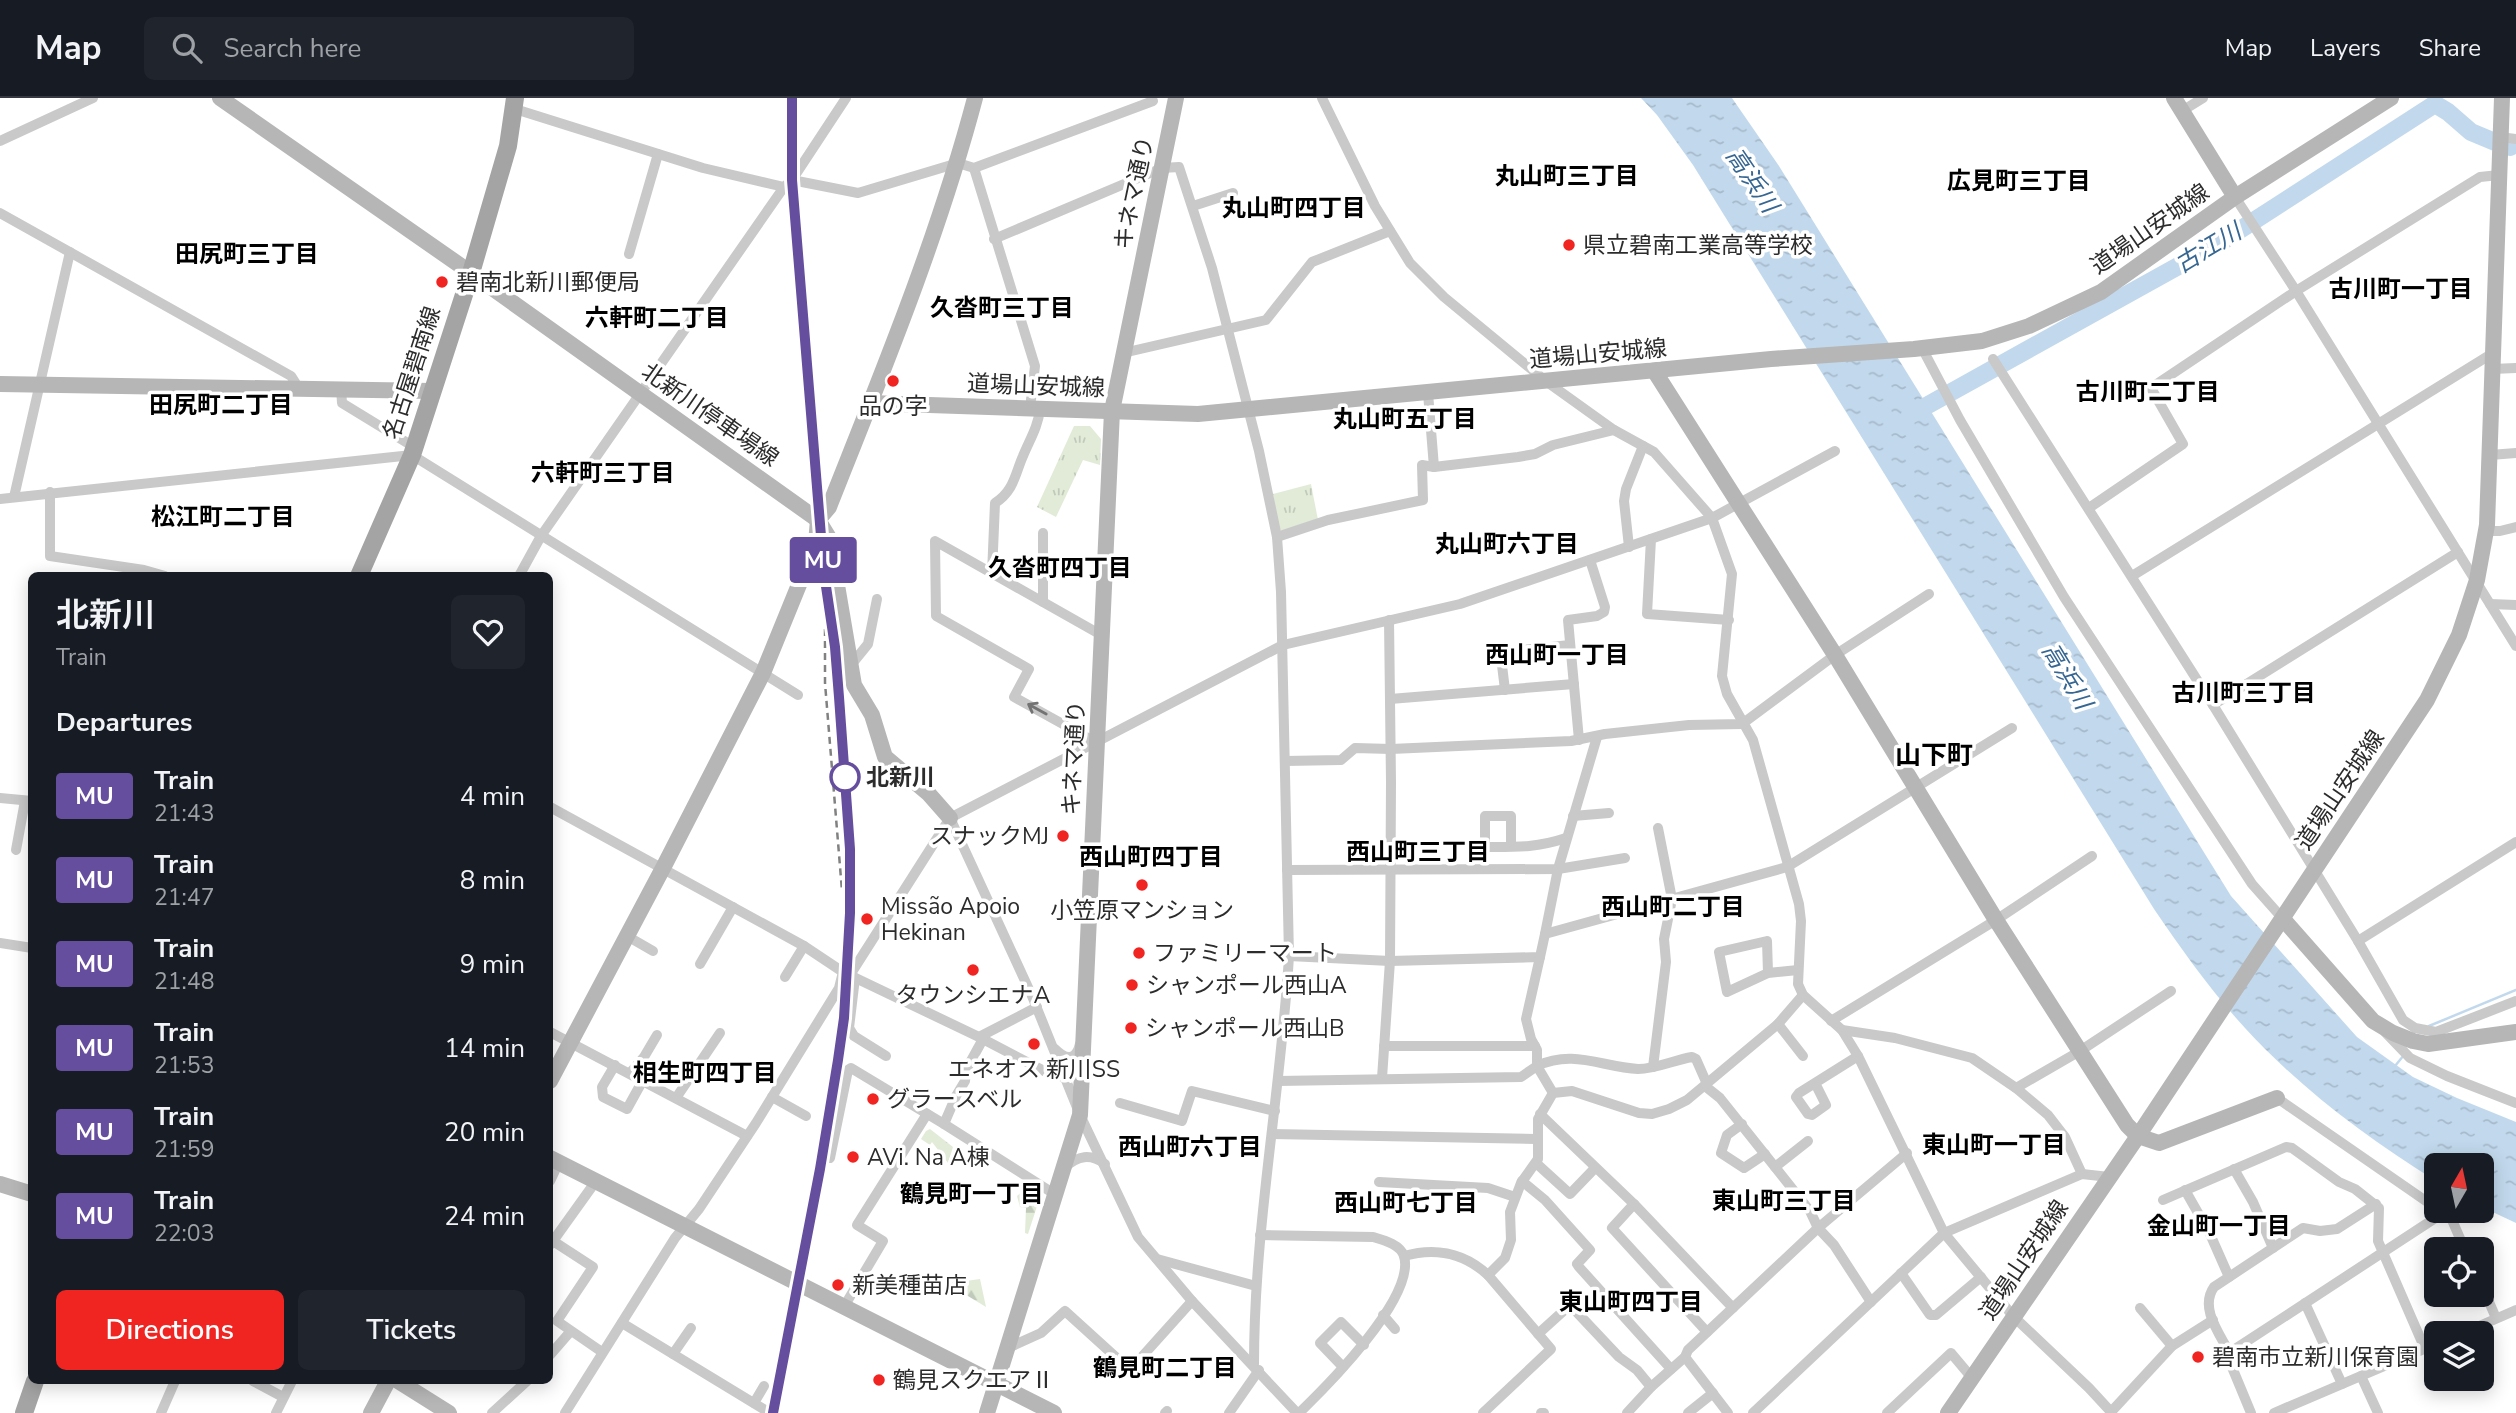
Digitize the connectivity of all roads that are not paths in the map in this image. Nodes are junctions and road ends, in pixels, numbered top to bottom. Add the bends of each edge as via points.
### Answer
1 (93, 98) edge
2 (220, 98) edge
3 (846, 98) edge
4 (975, 98) edge
5 (1176, 98) edge
6 (1322, 98) edge
7 (2203, 98) edge
8 (2391, 98) edge
9 (2502, 98) edge
10 (1153, 100) edge
11 (515, 104) edge
12 (2178, 104) edge
13 (1172, 116) junction
14 (2506, 138) edge
15 (0, 141) edge
16 (658, 154) junction
17 (958, 163) junction
18 (974, 168) junction
19 (1163, 168) junction
20 (2499, 175) junction
21 (788, 183) junction
22 (1233, 192) dead end
23 (2235, 198) junction
24 (1193, 205) junction
25 (0, 213) edge
26 (1390, 231) junction
27 (994, 240) junction
28 (71, 252) junction
29 (629, 254) dead end
30 (471, 273) junction
31 (2296, 291) junction
32 (1227, 328) junction
33 (1918, 349) junction
34 (1123, 353) junction
35 (1993, 359) dead end
36 (2493, 361) junction
37 (2516, 368) edge
38 (1656, 372) junction
39 (1547, 382) junction
40 (0, 384) edge
41 (38, 384) junction
42 (298, 387) junction
43 (341, 388) junction
44 (432, 391) junction
45 (1428, 393) junction
46 (640, 394) junction
47 (870, 403) junction
48 (1035, 408) junction
49 (1248, 410) junction
50 (1112, 411) junction
51 (2376, 424) junction
52 (1614, 430) junction
53 (1643, 446) junction
54 (413, 451) junction
55 (1835, 451) dead end
56 (2516, 453) edge
57 (2490, 455) junction
58 (1434, 467) junction
59 (50, 492) junction
60 (14, 497) junction
61 (0, 499) edge
62 (1739, 504) junction
63 (2089, 508) junction
64 (1712, 518) junction
65 (818, 520) junction
66 (2516, 527) edge
67 (2486, 531) junction
68 (1043, 533) dead end
69 (541, 536) junction
70 (1277, 537) junction
71 (1651, 539) junction
72 (1629, 547) junction
73 (2458, 552) junction
74 (1590, 560) junction
75 (151, 572) edge
76 (361, 572) edge
77 (521, 572) edge
78 (992, 573) junction
79 (2132, 576) junction
80 (2477, 580) junction
81 (1929, 594) dead end
82 (877, 599) dead end
83 (1043, 602) junction
84 (2490, 604) junction
85 (2516, 605) edge
86 (1389, 620) junction
87 (1729, 620) junction
88 (1103, 636) junction
89 (1283, 645) junction
90 (1570, 645) junction
91 (2516, 646) edge
92 (1835, 655) junction
93 (851, 665) junction
94 (763, 673) junction
95 (1574, 684) junction
96 (1505, 690) junction
97 (798, 695) dead end
98 (1390, 699) junction
99 (2213, 705) junction
100 (1742, 724) junction
101 (2012, 728) dead end
102 (1597, 737) junction
103 (1579, 740) junction
104 (1097, 743) junction
105 (1391, 749) junction
106 (1285, 761) junction
107 (1916, 787) junction
108 (0, 798) edge
109 (28, 801) edge
110 (553, 809) edge
111 (1609, 813) dead end
112 (1573, 816) junction
113 (950, 818) junction
114 (1658, 828) dead end
115 (1566, 838) junction
116 (2516, 842) edge
117 (1511, 847) dead end
118 (16, 850) dead end
119 (2092, 856) dead end
120 (1625, 858) dead end
121 (1787, 867) junction
122 (663, 868) junction
123 (1391, 869) junction
124 (1558, 869) junction
125 (1287, 870) junction
126 (2314, 871) junction
127 (1672, 899) junction
128 (733, 907) junction
129 (1996, 920) junction
130 (2278, 925) junction
131 (1545, 934) junction
132 (627, 936) junction
133 (2358, 940) junction
134 (0, 943) edge
135 (804, 946) junction
136 (28, 947) edge
137 (653, 951) dead end
138 (1289, 956) junction
139 (1540, 957) junction
140 (1390, 961) junction
141 (700, 964) dead end
142 (1798, 970) junction
143 (1768, 973) junction
144 (849, 975) junction
145 (785, 977) dead end
146 (2171, 991) dead end
147 (1803, 995) junction
148 (2516, 1001) edge
149 (1037, 1007) junction
150 (1831, 1021) junction
151 (2373, 1021) junction
152 (1778, 1024) junction
153 (1842, 1030) junction
154 (2516, 1032) edge
155 (720, 1033) dead end
156 (553, 1034) edge
157 (1083, 1034) junction
158 (657, 1035) dead end
159 (981, 1038) junction
160 (570, 1042) junction
161 (1384, 1046) junction
162 (1535, 1046) junction
163 (1053, 1047) junction
164 (2080, 1051) junction
165 (886, 1056) dead end
166 (1803, 1056) dead end
167 (1858, 1056) junction
168 (615, 1065) junction
169 (1537, 1066) junction
170 (1653, 1067) junction
171 (630, 1073) junction
172 (553, 1075) edge
173 (1382, 1078) junction
174 (1067, 1079) junction
175 (643, 1080) junction
176 (1278, 1081) junction
177 (1815, 1083) dead end
178 (1706, 1085) junction
179 (2015, 1088) junction
180 (1553, 1093) junction
181 (772, 1097) junction
182 (676, 1098) junction
183 (2277, 1098) joint
184 (1120, 1102) dead end
185 (2516, 1103) edge
186 (1275, 1111) junction
187 (927, 1114) junction
188 (1540, 1114) junction
189 (1080, 1115) junction
190 (806, 1116) dead end
191 (944, 1124) junction
192 (1742, 1124) junction
193 (1272, 1135) junction
194 (747, 1136) junction
195 (2138, 1136) junction
196 (1536, 1139) junction
197 (1808, 1141) dead end
198 (1907, 1153) junction
199 (1765, 1154) junction
200 (830, 1158) dead end
201 (554, 1160) edge
202 (1536, 1163) junction
203 (1105, 1164) junction
204 (1065, 1167) junction
205 (1775, 1167) junction
206 (1595, 1168) junction
207 (2234, 1169) junction
208 (2082, 1174) junction
209 (2109, 1177) junction
210 (596, 1181) junction
211 (1522, 1181) junction
212 (1379, 1182) dead end
213 (0, 1184) edge
214 (2185, 1190) junction
215 (28, 1193) edge
216 (1056, 1195) junction
217 (1515, 1197) junction
218 (2162, 1200) dead end
219 (2424, 1200) edge
220 (1634, 1204) junction
221 (2376, 1204) junction
222 (2424, 1222) edge
223 (684, 1226) junction
224 (1818, 1228) junction
225 (1944, 1233) junction
226 (1260, 1236) junction
227 (553, 1240) edge
228 (553, 1244) edge
229 (2273, 1248) junction
230 (2383, 1251) junction
231 (1404, 1256) junction
232 (1157, 1259) junction
233 (1901, 1273) junction
234 (1488, 1275) junction
235 (1981, 1277) junction
236 (2229, 1277) junction
237 (1256, 1286) junction
238 (1192, 1301) junction
239 (1871, 1301) junction
240 (2305, 1303) junction
241 (845, 1305) junction
242 (2491, 1307) edge
243 (1733, 1308) junction
244 (2140, 1308) dead end
245 (2516, 1310) edge
246 (1383, 1315) junction
247 (2013, 1316) junction
248 (2496, 1318) junction
249 (2213, 1320) junction
250 (2489, 1321) edge
251 (622, 1323) junction
252 (691, 1328) dead end
253 (1395, 1329) dead end
254 (570, 1332) junction
255 (1707, 1332) junction
256 (2424, 1332) edge
257 (1538, 1334) junction
258 (1364, 1345) junction
259 (2172, 1346) junction
260 (1008, 1348) junction
261 (2424, 1349) edge
262 (553, 1352) edge
263 (602, 1352) junction
264 (673, 1354) junction
265 (2230, 1354) junction
266 (1685, 1357) junction
267 (1256, 1367) junction
268 (1343, 1367) junction
269 (1671, 1369) junction
270 (2361, 1376) junction
271 (1972, 1378) junction
272 (34, 1384) edge
273 (174, 1384) edge
274 (259, 1384) edge
275 (290, 1384) edge
276 (386, 1384) edge
277 (524, 1384) edge
278 (996, 1384) junction
279 (2342, 1384) junction
280 (417, 1386) edge
281 (764, 1386) dead end
282 (1651, 1387) junction
283 (1713, 1394) junction
284 (284, 1397) junction
285 (754, 1403) junction
286 (24, 1413) edge
287 (161, 1413) edge
288 (275, 1413) edge
289 (371, 1413) edge
290 (449, 1413) edge
291 (492, 1413) edge
292 (565, 1413) edge
293 (770, 1413) edge
294 (987, 1413) edge
295 (1054, 1413) edge
296 (1229, 1413) edge
297 (1298, 1413) edge
298 (1483, 1413) edge
299 (1626, 1413) edge
300 (1688, 1413) edge
301 (1728, 1413) edge
302 (1753, 1413) edge
303 (1887, 1413) edge
304 (1948, 1413) edge
305 (2112, 1413) edge
306 (2251, 1413) edge
307 (2274, 1413) edge
308 (2378, 1413) edge

1 - 15 street
2 - 30 street, 北新川停車場線
3 - 21 street
4 - 17 street
5 - 13 street, キネマ通り
6 - 26 street
7 - 12 street
8 - 23 street, 道場山安城線
9 - 14 street, 道場山安城線
10 - 13 street
10 - 18 street
11 - 16 street
11 - 30 main road, 名古屋碧南線 via 508,146
12 - 23 street
13 - 19 street, キネマ通り
14 - 20 street, 道場山安城線
16 - 21 street via 703,168
16 - 29 street
17 - 18 street
17 - 21 street via 858,193
17 - 47 street
18 - 27 street
19 - 24 street via 1179,167
19 - 27 street
19 - 34 street, キネマ通り
20 - 31 street via 2480,177
20 - 36 street, 道場山安城線
21 - 46 street
22 - 24 street
23 - 31 street
23 - 33 street, 道場山安城線 via 2089,298 2029,326 1982,341
24 - 32 street
25 - 28 street
26 - 32 street via 1311,262 1266,320
26 - 39 street via 1410,263
27 - 48 street via 1035,366
28 - 41 street
28 - 42 street via 291,376
30 - 44 main road, 名古屋碧南線
30 - 46 street, 北新川停車場線
31 - 51 street
31 - 63 street via 2151,388 2183,444
32 - 34 street
32 - 49 street
33 - 38 street, 道場山安城線
33 - 130 street via 2064,597
34 - 50 street, キネマ通り
35 - 63 street
36 - 37 street
36 - 51 street
36 - 57 street, 道場山安城線
38 - 39 street, 道場山安城線
38 - 62 street
39 - 45 street, 道場山安城線
39 - 52 street
40 - 41 street
41 - 42 street
41 - 60 street
42 - 43 street
43 - 44 street
43 - 54 street via 342,403
44 - 54 main road, 名古屋碧南線
45 - 49 street, 道場山安城線
45 - 58 street
46 - 65 street, 北新川停車場線
46 - 69 street
47 - 48 street, 道場山安城線
47 - 65 street via 829,507
48 - 50 street, 道場山安城線
48 - 78 street via 1038,427 1013,486 995,503
49 - 50 street, 道場山安城線 via 1198,414
49 - 70 street
50 - 88 street, キネマ通り
51 - 73 street
51 - 79 street
52 - 53 street
52 - 58 street via 1535,454
53 - 64 street via 1654,452
53 - 72 street via 1623,501
54 - 59 street
54 - 69 street
54 - 76 main road, 名古屋碧南線
55 - 62 street
56 - 57 street
57 - 67 street, 道場山安城線
58 - 70 street via 1422,465 1423,500 1328,520
59 - 60 street
59 - 75 street via 50,556
60 - 61 street
62 - 64 street
62 - 92 street
63 - 79 street
64 - 71 street
64 - 87 street via 1732,574
65 - 93 street via 829,538
65 - 94 street via 816,543
66 - 67 street
67 - 80 street, 道場山安城線
68 - 83 street
69 - 77 street
69 - 94 street
70 - 89 street
71 - 72 street
71 - 87 street via 1647,614
72 - 74 street
73 - 80 street
73 - 99 street
74 - 86 street via 1460,604
74 - 90 street via 1604,612 1568,620
78 - 83 street
104 -> 78 street via 1014,697 1029,669 936,616 934,541
79 - 99 street
80 - 84 street
80 - 126 street, 道場山安城線 via 2449,659 2427,700
81 - 92 street
82 - 93 street via 868,644
83 - 88 street
84 - 85 street
84 - 91 street
86 - 89 street
86 - 98 street
87 - 100 street via 1722,676
88 - 104 street, キネマ通り
89 - 104 street
89 - 106 street
90 - 95 street
90 - 96 street via 1503,652
92 - 100 street
92 - 107 street
93 - 113 street via 885,757
94 - 97 street
94 - 122 street
95 - 96 street
95 - 103 street
96 - 98 street
98 - 105 street
99 - 126 street
100 - 102 street via 1689,725
100 - 121 street via 1753,740
101 - 107 street
102 - 103 street
102 - 112 street
103 - 105 street
104 - 113 street
104 - 157 street, キネマ通り
105 - 106 street via 1355,748 1341,760
105 - 123 street
106 - 125 street
107 - 121 street
107 - 129 street
108 - 109 street
109 - 118 street
110 - 122 street
111 - 112 street
112 - 115 street
113 - 144 street
113 - 149 street
114 - 127 street
115 - 117 street via 1541,847
115 - 124 street
116 - 133 street
119 - 129 street
120 - 124 street
121 - 127 street
121 - 142 street via 1801,920
122 - 128 street
122 - 132 street
123 - 124 street
123 - 125 street
123 - 140 street
124 - 131 street
125 - 138 street
126 - 130 street, 道場山安城線
126 - 133 street
127 - 131 street
127 - 170 street
128 - 135 street
128 - 141 street
129 - 150 street
129 - 164 street
130 - 151 street
130 - 195 street, 道場山安城線
131 - 139 street
132 - 137 street
132 - 160 street
133 - 148 street via 2403,1020 2415,1028 2436,1032
134 - 136 street
135 - 144 street
135 - 145 street
138 - 140 street
138 - 176 street
139 - 140 street
139 - 162 street via 1526,1019
140 - 161 street
142 - 143 street
142 - 147 street
143 - 143 street via 1727,992 1719,952 1768,941
144 - 159 street
144 - 165 street via 849,1028
144 - 181 street
146 - 164 street
147 - 150 street
147 - 152 street
149 - 159 street
149 - 163 street
150 - 153 street
151 - 154 street via 2428,1044
151 - 185 street via 2410,1058
152 - 166 street
152 - 178 street
153 - 167 street
153 - 179 street via 1972,1058
155 - 182 street
156 - 160 street
157 - 163 street via 1074,1055 1063,1057
157 - 189 street, キネマ通り
158 - 171 street
159 - 174 street
159 - 191 street
160 - 168 street
160 - 172 street
161 - 162 street
161 - 173 street
162 - 169 street
163 - 174 street
164 - 179 street
164 - 195 street
167 - 177 street
167 - 198 street
168 - 171 street
168 - 175 street via 602,1087 603,1097 627,1109
169 - 170 street via 1553,1059 1578,1059
169 - 173 street via 1521,1077
169 - 180 street
170 - 178 street via 1692,1057
171 - 175 street
173 - 176 street
174 - 189 street
175 - 182 street
176 - 186 street
178 - 180 street via 1687,1100 1652,1114 1572,1091
178 - 192 street
179 - 208 street via 2048,1115 2065,1137
180 - 188 street
181 - 190 street
181 - 194 street
182 - 194 street
183 - 195 street via 2159,1143
183 - 219 street
184 - 186 street via 1182,1121 1192,1091
186 - 193 street
187 - 191 street
187 - 200 street via 851,1068
187 - 241 street via 857,1225 883,1241
188 - 196 street
188 - 206 street
189 - 203 street
189 - 204 street, キネマ通り
191 - 216 street
192 - 199 street
192 - 199 street via 1727,1135 1721,1153 1744,1168
193 - 196 street
193 - 226 street
194 - 223 street
195 - 209 street, 道場山安城線
196 - 202 street
197 - 205 street
198 - 224 street
198 - 225 street
199 - 205 street
201 - 210 street
202 - 206 street via 1570,1194
202 - 211 street
203 - 204 street via 1080,1157
203 - 232 street via 1138,1237
204 - 216 street, キネマ通り
205 - 224 street
206 - 220 street
207 - 214 street
207 - 221 street via 2289,1147
207 - 229 street
208 - 209 street
208 - 225 street
209 - 247 street, 道場山安城線
210 - 223 street
210 - 227 street
211 - 217 street
211 - 269 street via 1590,1250 1579,1267
212 - 217 street via 1488,1188
213 - 215 street
214 - 218 street
214 - 236 street
216 - 260 street, キネマ通り
217 - 234 street via 1505,1258
220 - 243 street
220 - 255 street via 1612,1228
221 - 229 street via 2337,1229 2303,1228
221 - 230 street
222 - 230 street
223 - 241 street
223 - 251 street
224 - 239 street
224 - 243 street
225 - 233 street
225 - 235 street
226 - 231 street via 1373,1237 1398,1247
226 - 237 street
228 - 254 street via 593,1266 557,1321
229 - 236 street
230 - 240 street
230 - 256 street
231 - 234 street via 1420,1251 1460,1255
231 - 246 street via 1404,1279
232 - 237 street
232 - 238 street
233 - 235 street via 1930,1315 1936,1315
233 - 239 street
234 - 257 street
235 - 247 street
236 - 249 street via 2209,1293
237 - 267 street
238 - 260 street via 1130,1370 1066,1311 1041,1333
238 - 267 street
239 - 302 street
240 - 265 street
240 - 279 street
241 - 278 street
242 - 248 street
243 - 255 street
244 - 259 street
245 - 248 street
246 - 253 street
246 - 258 street
247 - 271 street, 道場山安城線
247 - 305 street
248 - 250 street
249 - 259 street
249 - 265 street
251 - 263 street
251 - 264 street
252 - 264 street
254 - 262 street
254 - 263 street
255 - 266 street
257 - 282 street via 1570,1306
257 - 298 street via 1551,1349
258 - 268 street
258 - 268 street via 1341,1322 1320,1343
259 - 305 street
260 - 278 street, キネマ通り
261 - 270 street
263 - 292 street
264 - 285 street
265 - 306 street
266 - 269 street
266 - 283 street
267 - 296 street
267 - 297 street
268 - 297 street
269 - 282 street
270 - 279 street
270 - 308 street
271 - 303 street via 1951,1353
271 - 304 street, 道場山安城線
272 - 286 main road
273 - 287 street
274 - 284 street
275 - 284 street
276 - 289 street
277 - 291 street
278 - 294 street, キネマ通り
278 - 295 street
279 - 307 street
280 - 290 street
281 - 285 street
282 - 299 street
283 - 300 street
283 - 301 street
284 - 288 street
285 - 293 street

